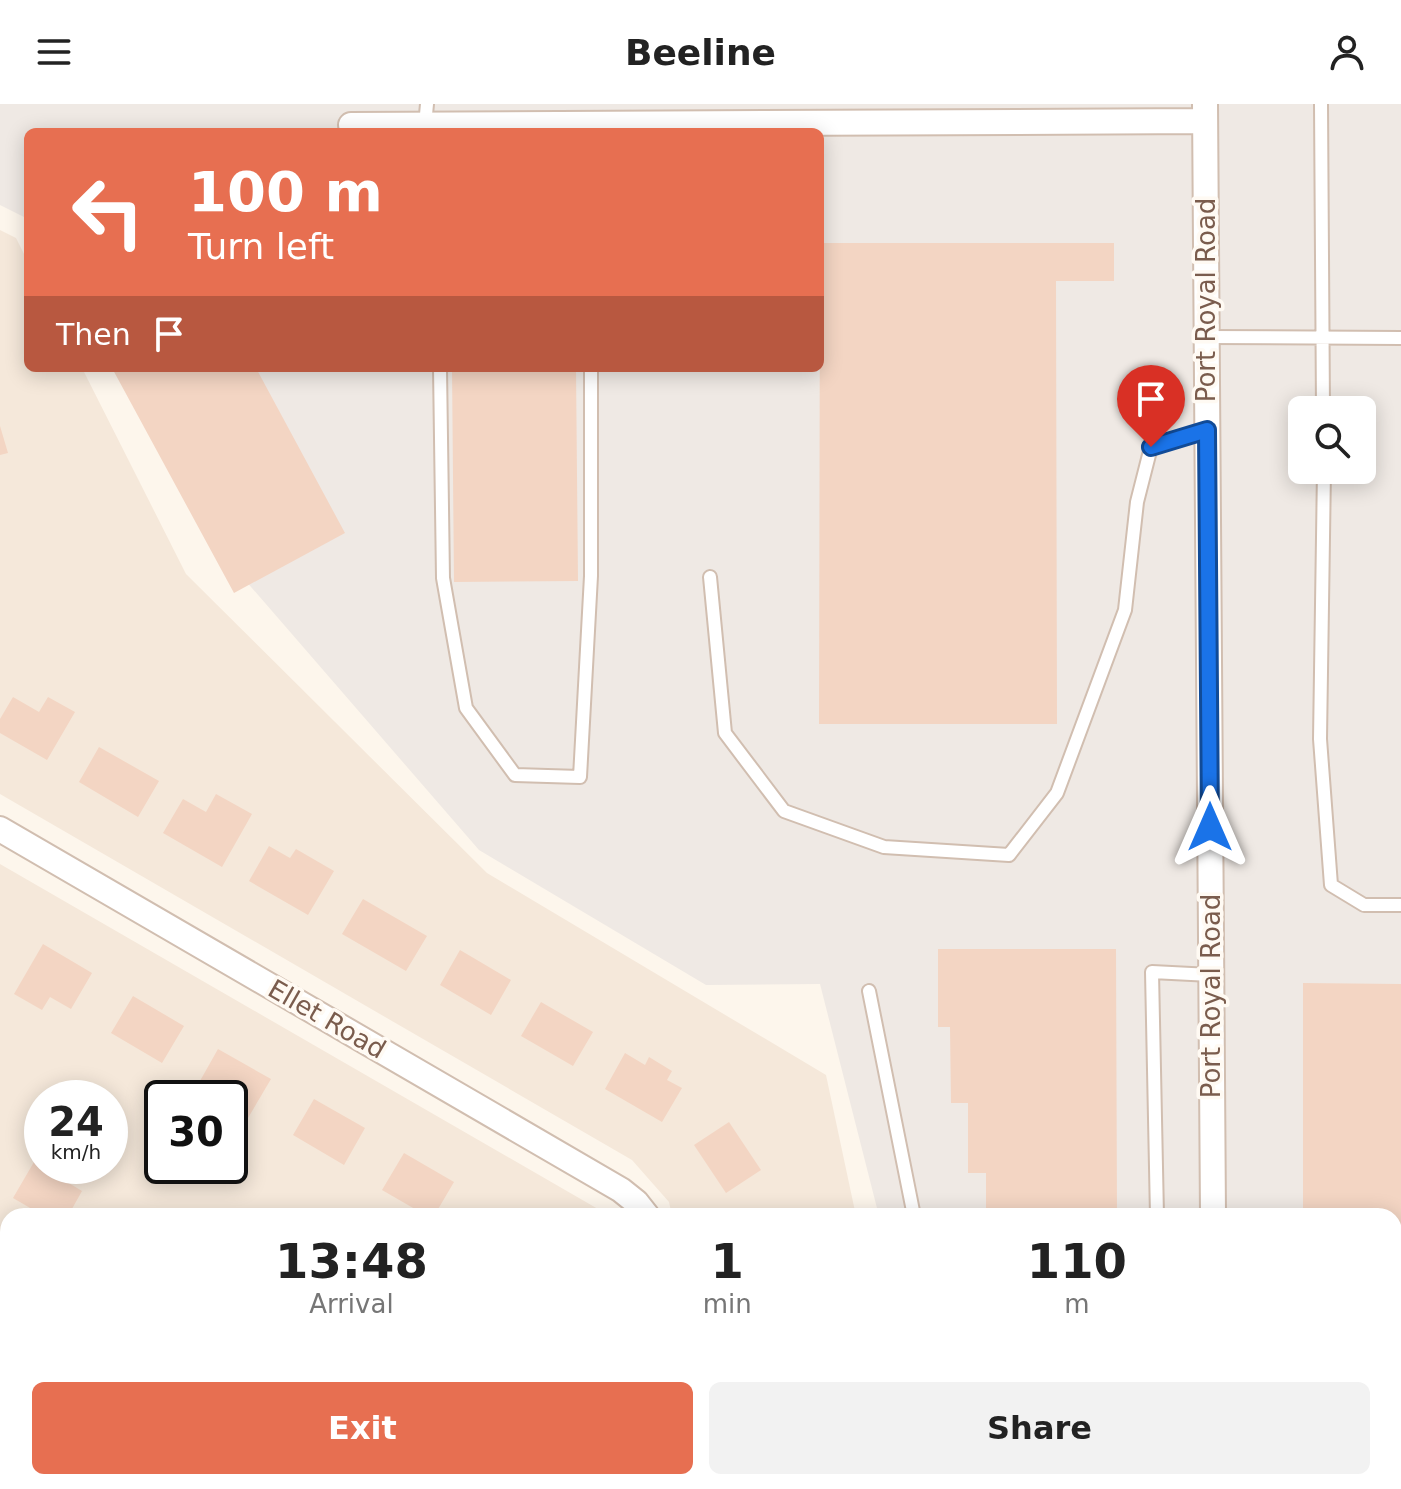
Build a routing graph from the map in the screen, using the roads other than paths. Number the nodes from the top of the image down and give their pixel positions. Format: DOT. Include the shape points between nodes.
graph roads {
  1 [pos="1321,104"];
  2 [pos="1205,112"];
  3 [pos="426,114"];
  4 [pos="351,125"];
  5 [pos="463,128"];
  6 [pos="589,128"];
  7 [pos="1207,337"];
  8 [pos="1401,338"];
  9 [pos="1323,339"];
  10 [pos="440,372"];
  11 [pos="591,372"];
  12 [pos="1323,396"];
  13 [pos="1207,430"];
  14 [pos="1324,484"];
  15 [pos="710,577"];
  16 [pos="0,829"];
  17 [pos="1401,905"];
  18 [pos="1211,975"];
  19 [pos="869,991"];
  20 [pos="641,1208"];
  21 [pos="912,1208"];
  22 [pos="1157,1208"];
  23 [pos="1213,1208"];
  1 -- 9 [label="lane"];
  2 -- 6 [label="street" via="633,119"];
  2 -- 7 [label="street, Port Royal Road"];
  3 -- 4 [label="street"];
  3 -- 5 [label="street"];
  5 -- 6 [label="street"];
  7 -- 9 [label="lane"];
  7 -- 13 [label="street, Port Royal Road"];
  8 -- 9 [label="lane"];
  9 -- 12 [label="lane"];
  10 -- 11 [label="lane" via="443,578 466,708 515,775 580,777 591,576"];
  13 -- 15 [label="lane" via="1151,447 1137,502 1125,610 1057,793 1009,855 884,847 784,811 725,733"];
  13 -- 18 [label="street, Port Royal Road"];
  14 -- 17 [label="lane" via="1320,739 1331,885 1364,905"];
  16 -- 20 [label="street, Ellet Road" via="621,1190"];
  18 -- 22 [label="lane" via="1152,972"];
  18 -- 23 [label="street, Port Royal Road"];
  19 -- 21 [label="lane"];
}
